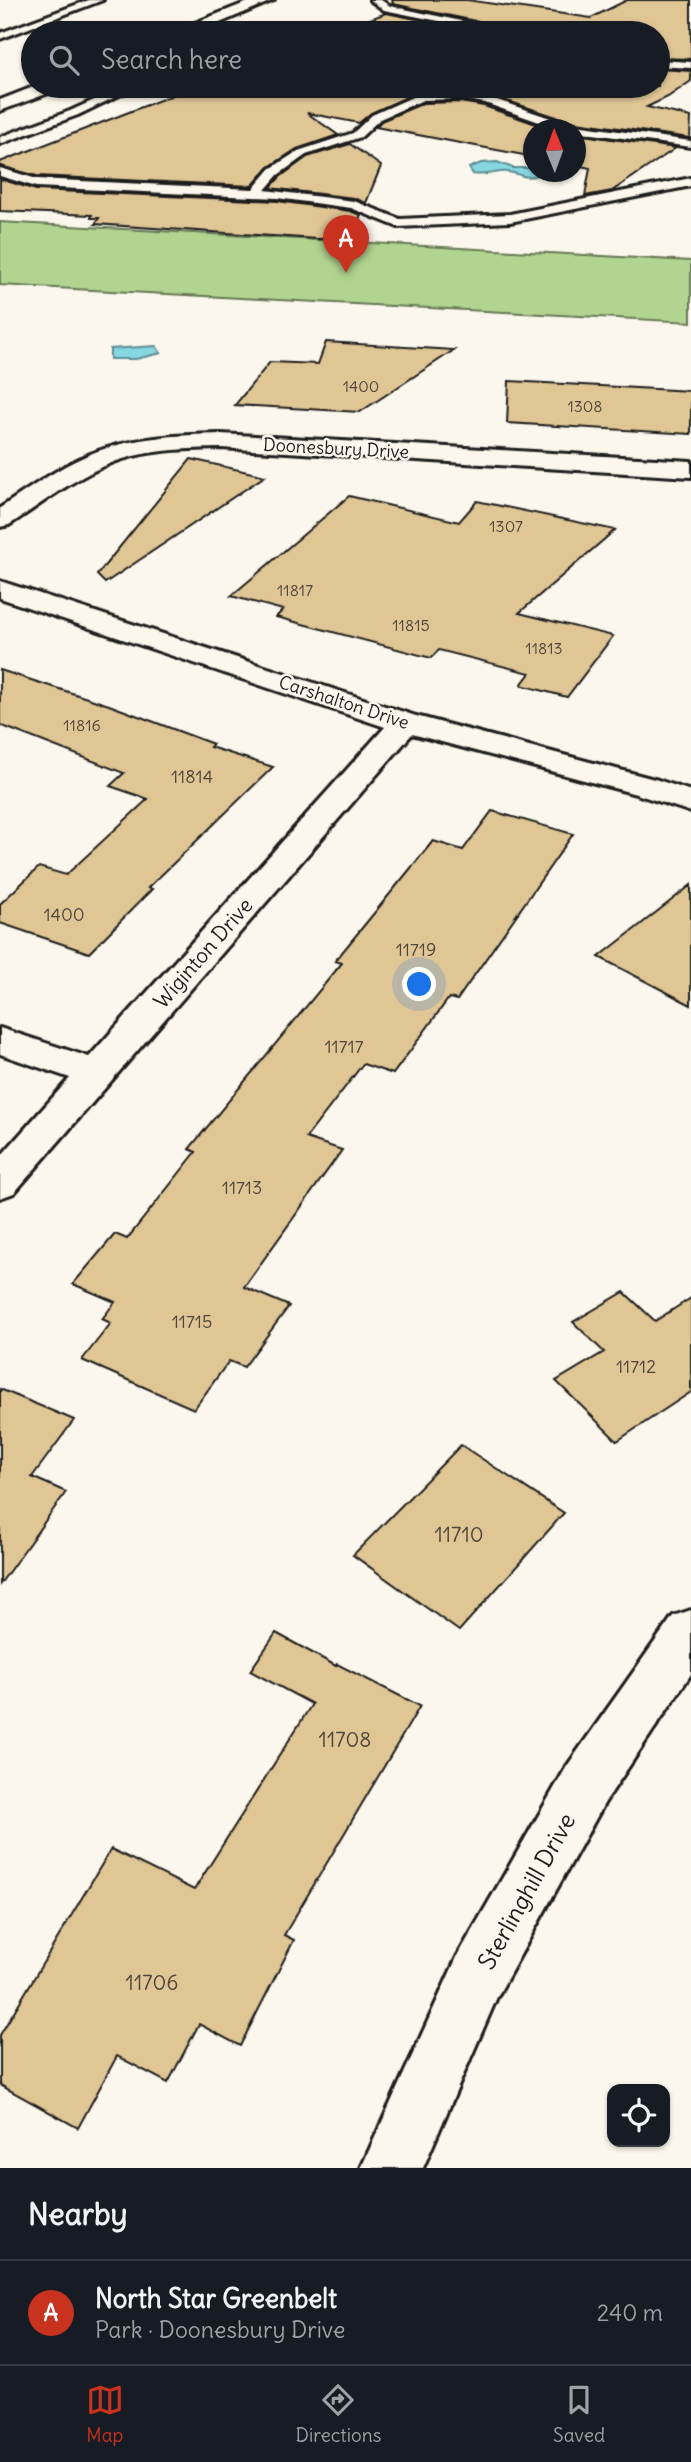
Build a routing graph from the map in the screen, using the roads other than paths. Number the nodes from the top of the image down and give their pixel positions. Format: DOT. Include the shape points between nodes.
graph roads {
  1 [pos="98,0"];
  2 [pos="267,0"];
  3 [pos="375,0"];
  4 [pos="41,21"];
  5 [pos="214,21"];
  6 [pos="453,21"];
  7 [pos="21,28"];
  8 [pos="0,36"];
  9 [pos="670,64"];
  10 [pos="691,65"];
  11 [pos="21,98"];
  12 [pos="107,98"];
  13 [pos="419,98"];
  14 [pos="474,98"];
  15 [pos="0,106"];
  16 [pos="0,141"];
  17 [pos="691,144"];
  18 [pos="0,172"];
  19 [pos="691,182"];
  20 [pos="257,192"];
  21 [pos="691,469"];
  22 [pos="0,519"];
  23 [pos="0,589"];
  24 [pos="405,723"];
  25 [pos="691,802"];
  26 [pos="0,1040"];
  27 [pos="97,1074"];
  28 [pos="0,1183"];
  29 [pos="691,1632"];
  30 [pos="392,2168"];
  1 -- 4 [label="lane"];
  2 -- 5 [label="street"];
  3 -- 6 [label="lane" via="387,8"];
  7 -- 8 [label="lane"];
  9 -- 10 [label="lane"];
  11 -- 15 [label="street"];
  12 -- 16 [label="lane"];
  13 -- 20 [label="lane" via="376,117 357,135 302,153 274,172"];
  14 -- 17 [label="lane" via="566,127"];
  18 -- 20 [label="lane" via="36,183"];
  19 -- 20 [label="lane" via="510,218 398,223 354,205"];
  21 -- 22 [label="street, Doonesbury Drive" via="221,441 168,443 113,454"];
  23 -- 24 [label="street, Carshalton Drive"];
  24 -- 25 [label="street, Carshalton Drive"];
  24 -- 27 [label="street, Wiginton Drive"];
  26 -- 27 [label="street"];
  27 -- 28 [label="street, Wiginton Drive"];
  29 -- 30 [label="street, Sterlinghill Drive" via="586,1784 477,1977"];
}
